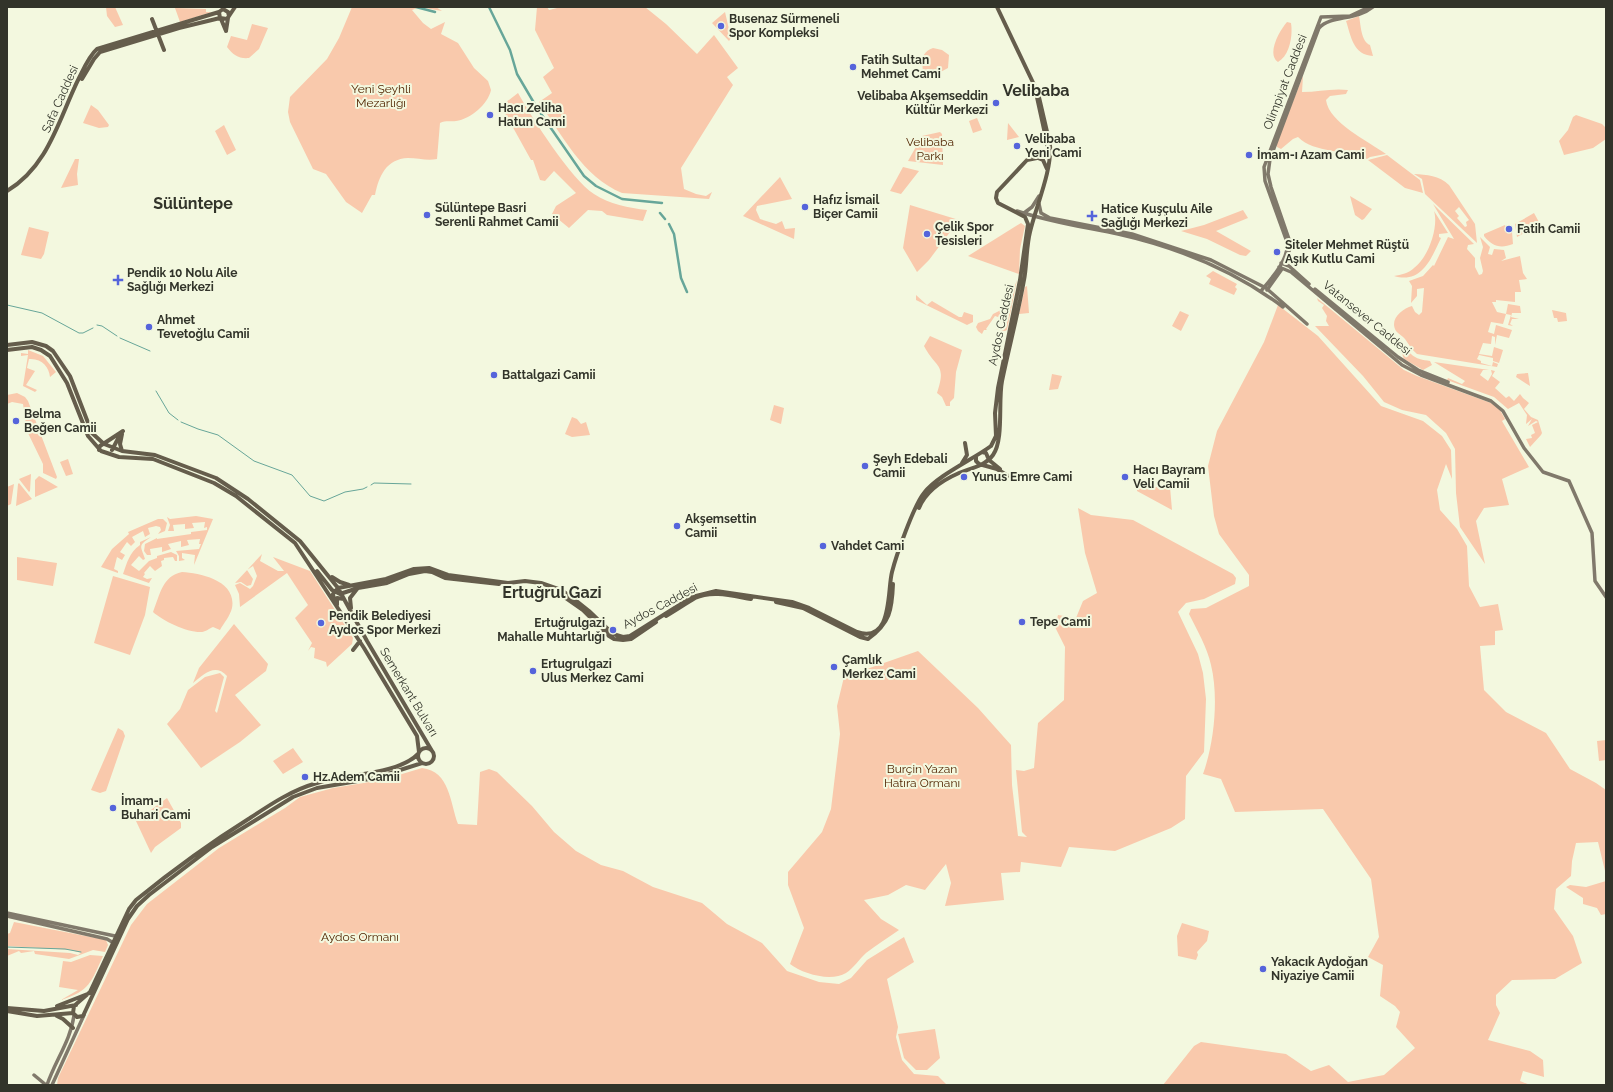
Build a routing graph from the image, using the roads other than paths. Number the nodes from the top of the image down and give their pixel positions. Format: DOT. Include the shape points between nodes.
graph roads {
  1 [pos="235,7"];
  2 [pos="997,7"];
  3 [pos="1369,7"];
  4 [pos="1373,7"];
  5 [pos="223,10"];
  6 [pos="1326,16"];
  7 [pos="228,17"];
  8 [pos="221,18"];
  9 [pos="1328,21"];
  10 [pos="1321,23"];
  11 [pos="158,33"];
  12 [pos="164,50"];
  13 [pos="1035,88"];
  14 [pos="1036,158"];
  15 [pos="1047,172"];
  16 [pos="1043,185"];
  17 [pos="7,192"];
  18 [pos="1039,196"];
  19 [pos="1013,210"];
  20 [pos="1023,213"];
  21 [pos="1034,217"];
  22 [pos="1283,266"];
  23 [pos="1264,290"];
  24 [pos="7,345"];
  25 [pos="7,350"];
  26 [pos="123,431"];
  27 [pos="965,443"];
  28 [pos="104,444"];
  29 [pos="998,446"];
  30 [pos="112,448"];
  31 [pos="99,450"];
  32 [pos="122,451"];
  33 [pos="982,452"];
  34 [pos="108,454"];
  35 [pos="976,457"];
  36 [pos="989,460"];
  37 [pos="981,465"];
  38 [pos="997,467"];
  39 [pos="957,469"];
  40 [pos="310,564"];
  41 [pos="328,574"];
  42 [pos="353,586"];
  43 [pos="338,588"];
  44 [pos="358,588"];
  45 [pos="334,591"];
  46 [pos="341,593"];
  47 [pos="1606,597"];
  48 [pos="344,599"];
  49 [pos="334,600"];
  50 [pos="337,606"];
  51 [pos="352,612"];
  52 [pos="361,631"];
  53 [pos="866,637"];
  54 [pos="360,642"];
  55 [pos="364,648"];
  56 [pos="432,751"];
  57 [pos="418,753"];
  58 [pos="422,763"];
  59 [pos="7,913"];
  60 [pos="7,916"];
  61 [pos="115,936"];
  62 [pos="112,942"];
  63 [pos="118,944"];
  64 [pos="90,992"];
  65 [pos="77,1004"];
  66 [pos="7,1008"];
  67 [pos="50,1011"];
  68 [pos="7,1012"];
  69 [pos="85,1013"];
  70 [pos="73,1014"];
  71 [pos="57,1016"];
  72 [pos="72,1028"];
  73 [pos="34,1075"];
  74 [pos="46,1085"];
  75 [pos="52,1085"];
  1 -- 7 [label="main road"];
  2 -- 13 [label="main road"];
  3 -- 6 [label="main road" via="1350,16"];
  4 -- 9 [label="main road" via="1362,14"];
  5 -- 7 [label="main road" via="228,12"];
  5 -- 8 [label="main road"];
  5 -- 11 [label="main road"];
  6 -- 9 [label="main road"];
  6 -- 10 [label="main road" via="1320,17"];
  7 -- 8 [label="main road"];
  7 -- 8 [label="main road" via="226,31"];
  8 -- 11 [label="main road"];
  9 -- 10 [label="main road"];
  10 -- 22 [label="main road, Olimpiyat Caddesi" via="1293,86 1264,167 1265,181 1290,246"];
  11 -- 12 [label="main road"];
  11 -- 17 [label="main road, Safa Caddesi" via="98,51 78,85 58,131 42,159 14,190"];
  13 -- 14 [label="main road" via="1048,147 1045,156"];
  13 -- 15 [label="main road, Aydos Caddesi" via="1050,145"];
  14 -- 15 [label="main road" via="1043,160"];
  14 -- 19 [label="main road, Aydos Caddesi" via="1027,160 997,192 997,201"];
  15 -- 16 [label="main road, Aydos Caddesi"];
  16 -- 18 [label="main road, Aydos Caddesi"];
  16 -- 23 [label="main road" via="1039,206 1041,213 1046,216 1122,232 1186,251 1230,269"];
  18 -- 20 [label="main road" via="1030,210"];
  18 -- 21 [label="main road, Aydos Caddesi"];
  19 -- 20 [label="main road"];
  19 -- 33 [label="main road, Aydos Caddesi" via="1025,217 1028,224 998,388 996,436 993,443"];
  20 -- 21 [label="main road"];
  21 -- 23 [label="main road" via="1144,241 1209,264"];
  21 -- 29 [label="main road, Aydos Caddesi" via="1029,235 1024,281 1001,385"];
  22 -- 23 [label="main road, Olimpiyat Caddesi"];
  22 -- 47 [label="main road, Vatansever Caddesi" via="1397,359 1421,375 1492,401 1503,411 1527,452 1543,472 1564,478 1572,487 1592,533 1595,581"];
  23 -- 23 [label="main road" via="1307,324"];
  24 -- 28 [label="main road, Semerkant Bulvarı" via="32,342 53,351 70,376 92,433"];
  25 -- 31 [label="main road, Semerkant Bulvarı" via="32,347 50,356 67,383 88,436"];
  26 -- 28 [label="main road"];
  26 -- 30 [label="main road"];
  26 -- 32 [label="main road" via="120,444"];
  27 -- 39 [label="main road" via="967,456"];
  28 -- 30 [label="main road, Semerkant Bulvarı"];
  28 -- 31 [label="main road"];
  29 -- 36 [label="main road, Aydos Caddesi"];
  29 -- 38 [label="main road" via="995,460"];
  30 -- 32 [label="main road, Semerkant Bulvarı"];
  30 -- 34 [label="main road"];
  31 -- 34 [label="main road, Semerkant Bulvarı"];
  32 -- 41 [label="main road, Semerkant Bulvarı" via="155,455 223,482 294,536"];
  33 -- 35 [label="main road"];
  33 -- 36 [label="main road"];
  34 -- 40 [label="main road, Semerkant Bulvarı" via="153,459 217,485 236,496 290,538"];
  35 -- 37 [label="main road" via="977,463"];
  35 -- 39 [label="main road"];
  36 -- 37 [label="main road"];
  36 -- 38 [label="main road"];
  37 -- 38 [label="main road" via="1008,476"];
  37 -- 53 [label="main road" via="951,477 926,495 895,570 889,615 879,630"];
  39 -- 53 [label="main road" via="932,485 922,496 892,570 886,616 876,630"];
  40 -- 45 [label="main road"];
  40 -- 49 [label="main road, Semerkant Bulvarı"];
  41 -- 42 [label="main road" via="340,582"];
  41 -- 43 [label="main road, Semerkant Bulvarı"];
  42 -- 43 [label="main road, Aydos Caddesi"];
  42 -- 53 [label="main road, Aydos Caddesi" via="386,579 414,569 429,568 448,574 508,583 540,582 561,590 589,611 612,634 623,637 630,636 695,596 718,591 798,604"];
  43 -- 45 [label="main road"];
  43 -- 46 [label="main road, Semerkant Bulvarı"];
  44 -- 46 [label="main road, Aydos Caddesi"];
  44 -- 51 [label="main road" via="350,600"];
  44 -- 53 [label="main road, Aydos Caddesi" via="389,583 409,574 425,571 445,578 486,583 537,584 555,590 583,610 609,636 623,640 636,636 695,599 718,594 798,607"];
  45 -- 46 [label="main road"];
  45 -- 49 [label="main road"];
  46 -- 48 [label="main road, Semerkant Bulvarı"];
  48 -- 50 [label="main road" via="337,598"];
  48 -- 51 [label="main road, Semerkant Bulvarı"];
  49 -- 50 [label="main road, Semerkant Bulvarı"];
  50 -- 54 [label="main road, Semerkant Bulvarı"];
  51 -- 52 [label="main road, Semerkant Bulvarı"];
  52 -- 54 [label="main road"];
  52 -- 56 [label="main road, Semerkant Bulvarı"];
  54 -- 55 [label="main road, Semerkant Bulvarı"];
  54 -- 55 [label="main road" via="353,650"];
  55 -- 57 [label="main road, Semerkant Bulvarı" via="417,736"];
  56 -- 57 [label="main road" via="425,748"];
  56 -- 58 [label="main road" via="433,760 427,764"];
  57 -- 58 [label="main road" via="418,760"];
  57 -- 61 [label="main road" via="407,763 318,782 296,790 258,812 207,845 136,900"];
  58 -- 63 [label="main road" via="375,778 317,788 276,807 212,847 149,896 132,913"];
  59 -- 61 [label="main road"];
  60 -- 62 [label="main road" via="107,938"];
  61 -- 62 [label="main road"];
  61 -- 63 [label="main road"];
  62 -- 64 [label="main road"];
  63 -- 69 [label="main road"];
  64 -- 65 [label="main road"];
  64 -- 67 [label="main road" via="64,1002"];
  65 -- 67 [label="main road"];
  65 -- 69 [label="main road" via="84,1005"];
  65 -- 70 [label="main road" via="73,1008"];
  66 -- 67 [label="main road"];
  68 -- 71 [label="main road"];
  69 -- 70 [label="main road" via="79,1017"];
  69 -- 75 [label="main road"];
  70 -- 71 [label="main road"];
  70 -- 72 [label="main road"];
  71 -- 72 [label="main road"];
  72 -- 74 [label="main road"];
  73 -- 74 [label="main road"];
}
